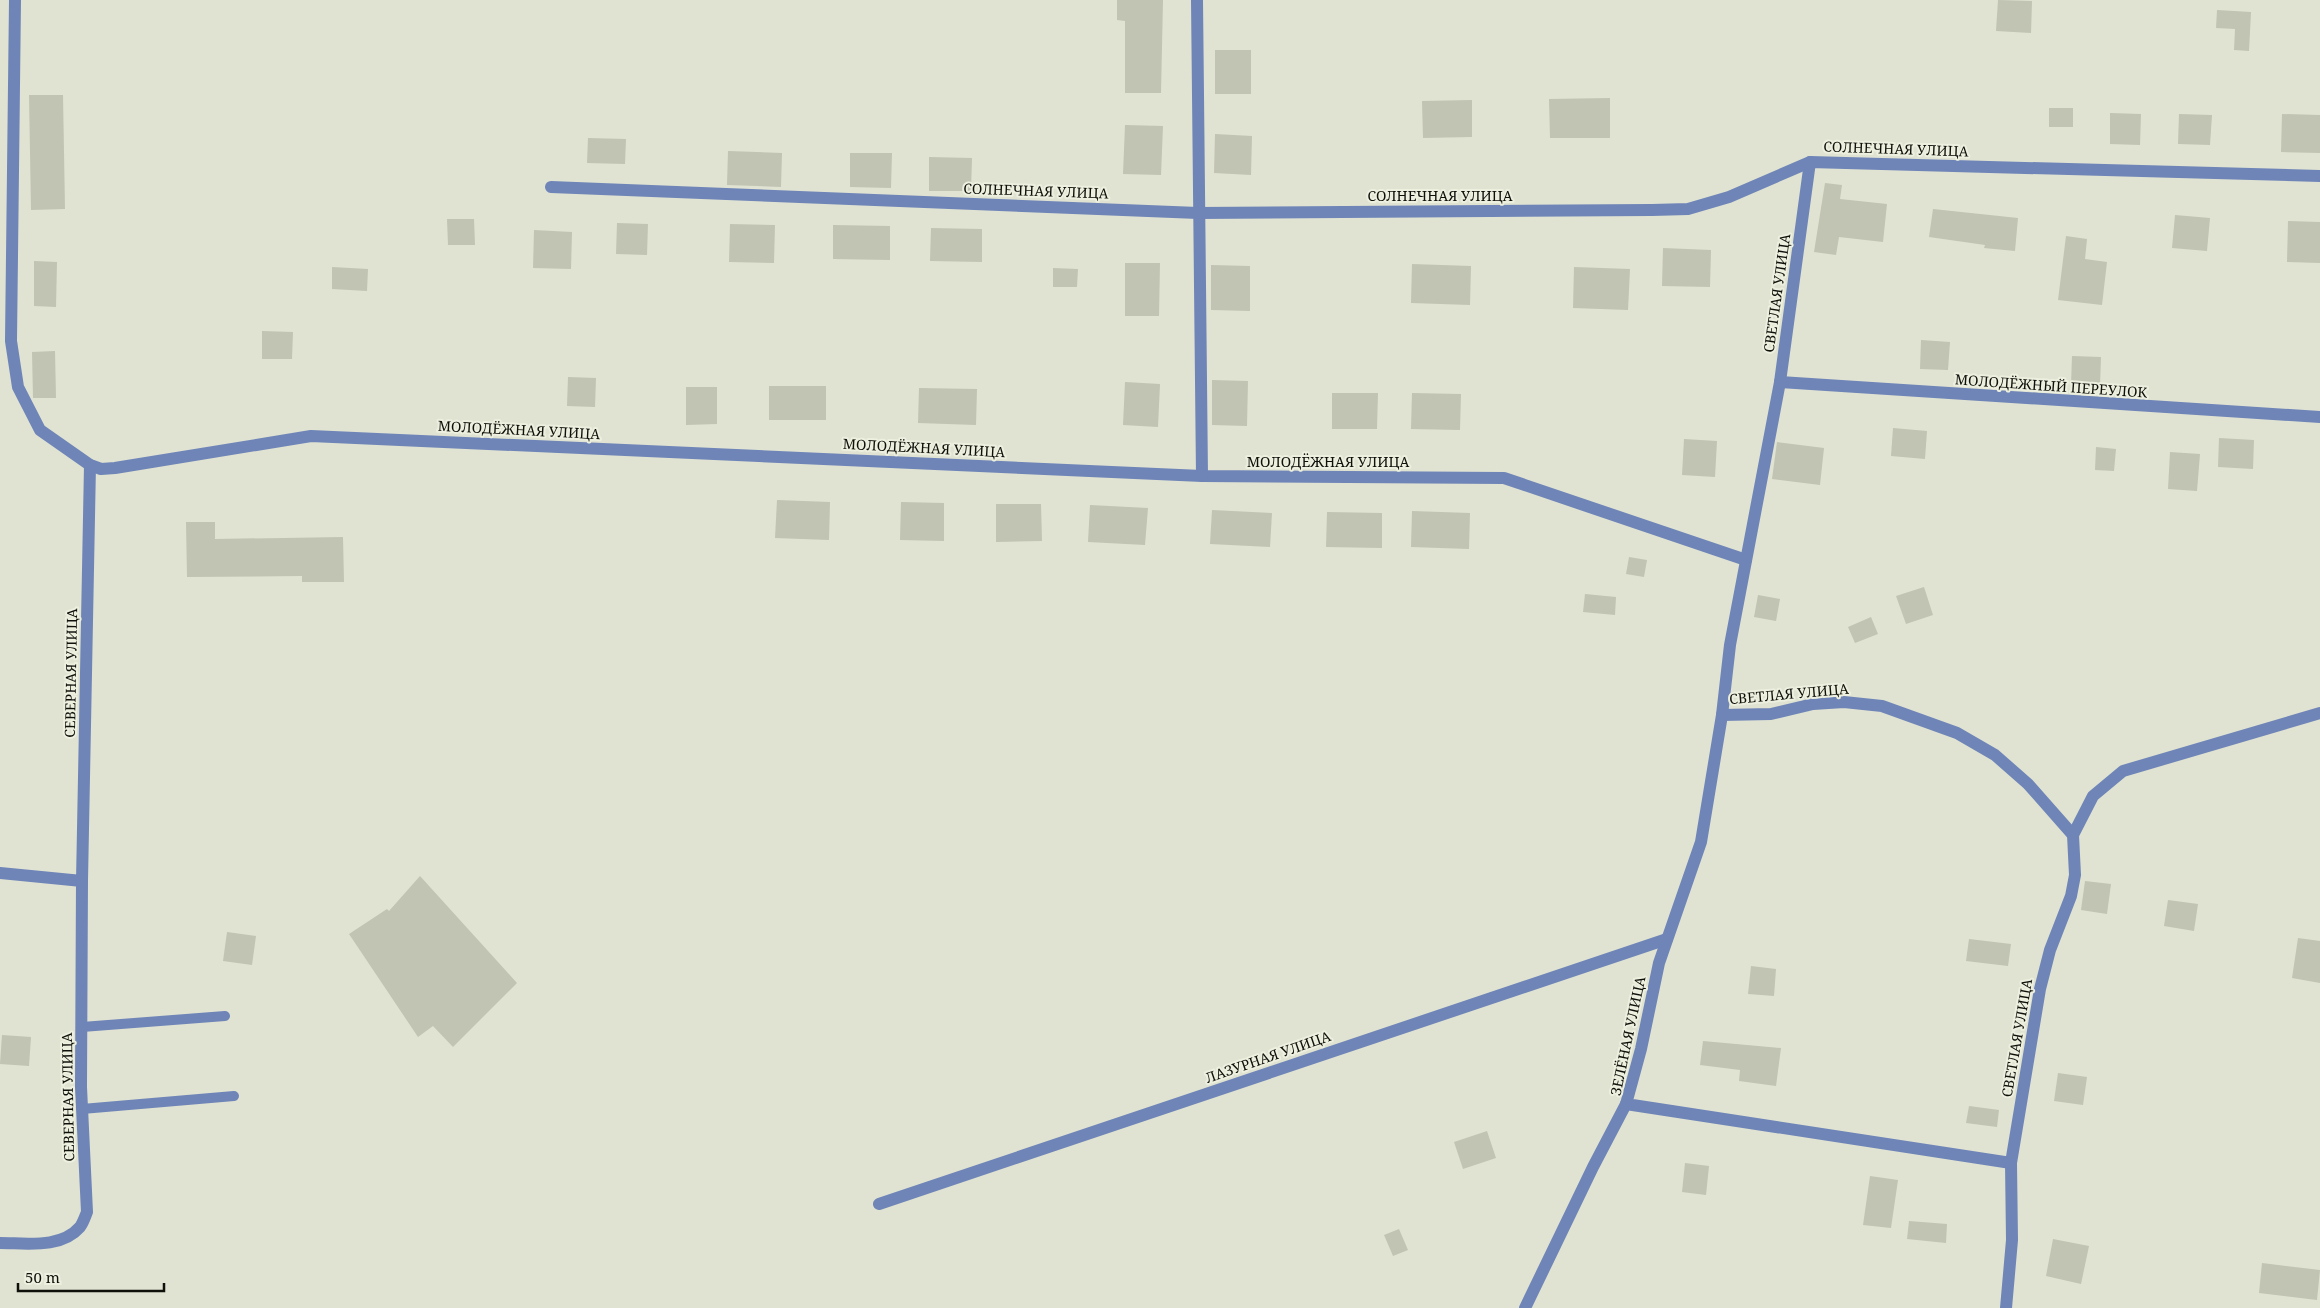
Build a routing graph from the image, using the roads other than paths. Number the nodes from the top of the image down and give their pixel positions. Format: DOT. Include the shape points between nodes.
graph roads {
  1 [pos="15,0"];
  2 [pos="1196,0"];
  3 [pos="1810,162"];
  4 [pos="2320,176"];
  5 [pos="551,187"];
  6 [pos="1198,212"];
  7 [pos="1780,382"];
  8 [pos="2320,417"];
  9 [pos="90,465"];
  10 [pos="1202,476"];
  11 [pos="1746,560"];
  12 [pos="2320,713"];
  13 [pos="1722,715"];
  14 [pos="2073,835"];
  15 [pos="0,873"];
  16 [pos="82,881"];
  17 [pos="1667,939"];
  18 [pos="225,1016"];
  19 [pos="82,1027"];
  20 [pos="234,1096"];
  21 [pos="1626,1104"];
  22 [pos="82,1109"];
  23 [pos="2010,1164"];
  24 [pos="879,1204"];
  25 [pos="0,1243"];
  26 [pos="1525,1308"];
  27 [pos="2006,1308"];
  1 -- 9 [label="street" via="11,341 18,387 40,430"];
  2 -- 6 [label="street"];
  3 -- 4 [label="street, СОЛНЕЧНАЯ УЛИЦА"];
  3 -- 6 [label="street, СОЛНЕЧНАЯ УЛИЦА" via="1730,197 1688,209"];
  3 -- 7 [label="street, СВЕТЛАЯ УЛИЦА"];
  5 -- 6 [label="street, СОЛНЕЧНАЯ УЛИЦА"];
  6 -- 10 [label="street"];
  7 -- 8 [label="street, МОЛОДЁЖНЫЙ ПЕРЕУЛОК"];
  7 -- 11 [label="street, СВЕТЛАЯ УЛИЦА"];
  9 -- 10 [label="street, МОЛОДЁЖНАЯ УЛИЦА" via="101,469 115,468 311,436"];
  9 -- 16 [label="street, СЕВЕРНАЯ УЛИЦА"];
  10 -- 11 [label="street, МОЛОДЁЖНАЯ УЛИЦА" via="1504,478"];
  11 -- 13 [label="street, СВЕТЛАЯ УЛИЦА" via="1730,645"];
  12 -- 14 [label="street" via="2123,771 2093,796"];
  13 -- 14 [label="street, СВЕТЛАЯ УЛИЦА" via="1771,714 1813,704 1844,702 1882,706 1957,734 1994,755 2028,784"];
  13 -- 17 [label="street, ЗЕЛЁНАЯ УЛИЦА" via="1701,842"];
  14 -- 23 [label="street, СВЕТЛАЯ УЛИЦА" via="2075,875 2071,896 2050,950 2040,989"];
  15 -- 16 [label="street"];
  16 -- 19 [label="street, СЕВЕРНАЯ УЛИЦА"];
  17 -- 21 [label="street, ЗЕЛЁНАЯ УЛИЦА"];
  17 -- 24 [label="street, ЛАЗУРНАЯ УЛИЦА"];
  18 -- 19 [label="lane"];
  19 -- 22 [label="street, СЕВЕРНАЯ УЛИЦА"];
  20 -- 22 [label="lane"];
  21 -- 23 [label="street, ЗЕЛЁНАЯ УЛИЦА"];
  21 -- 26 [label="street"];
  22 -- 25 [label="street, СЕВЕРНАЯ УЛИЦА" via="87,1212 80,1226 56,1241 44,1244"];
  23 -- 27 [label="street, СВЕТЛАЯ УЛИЦА" via="2012,1240"];
}
